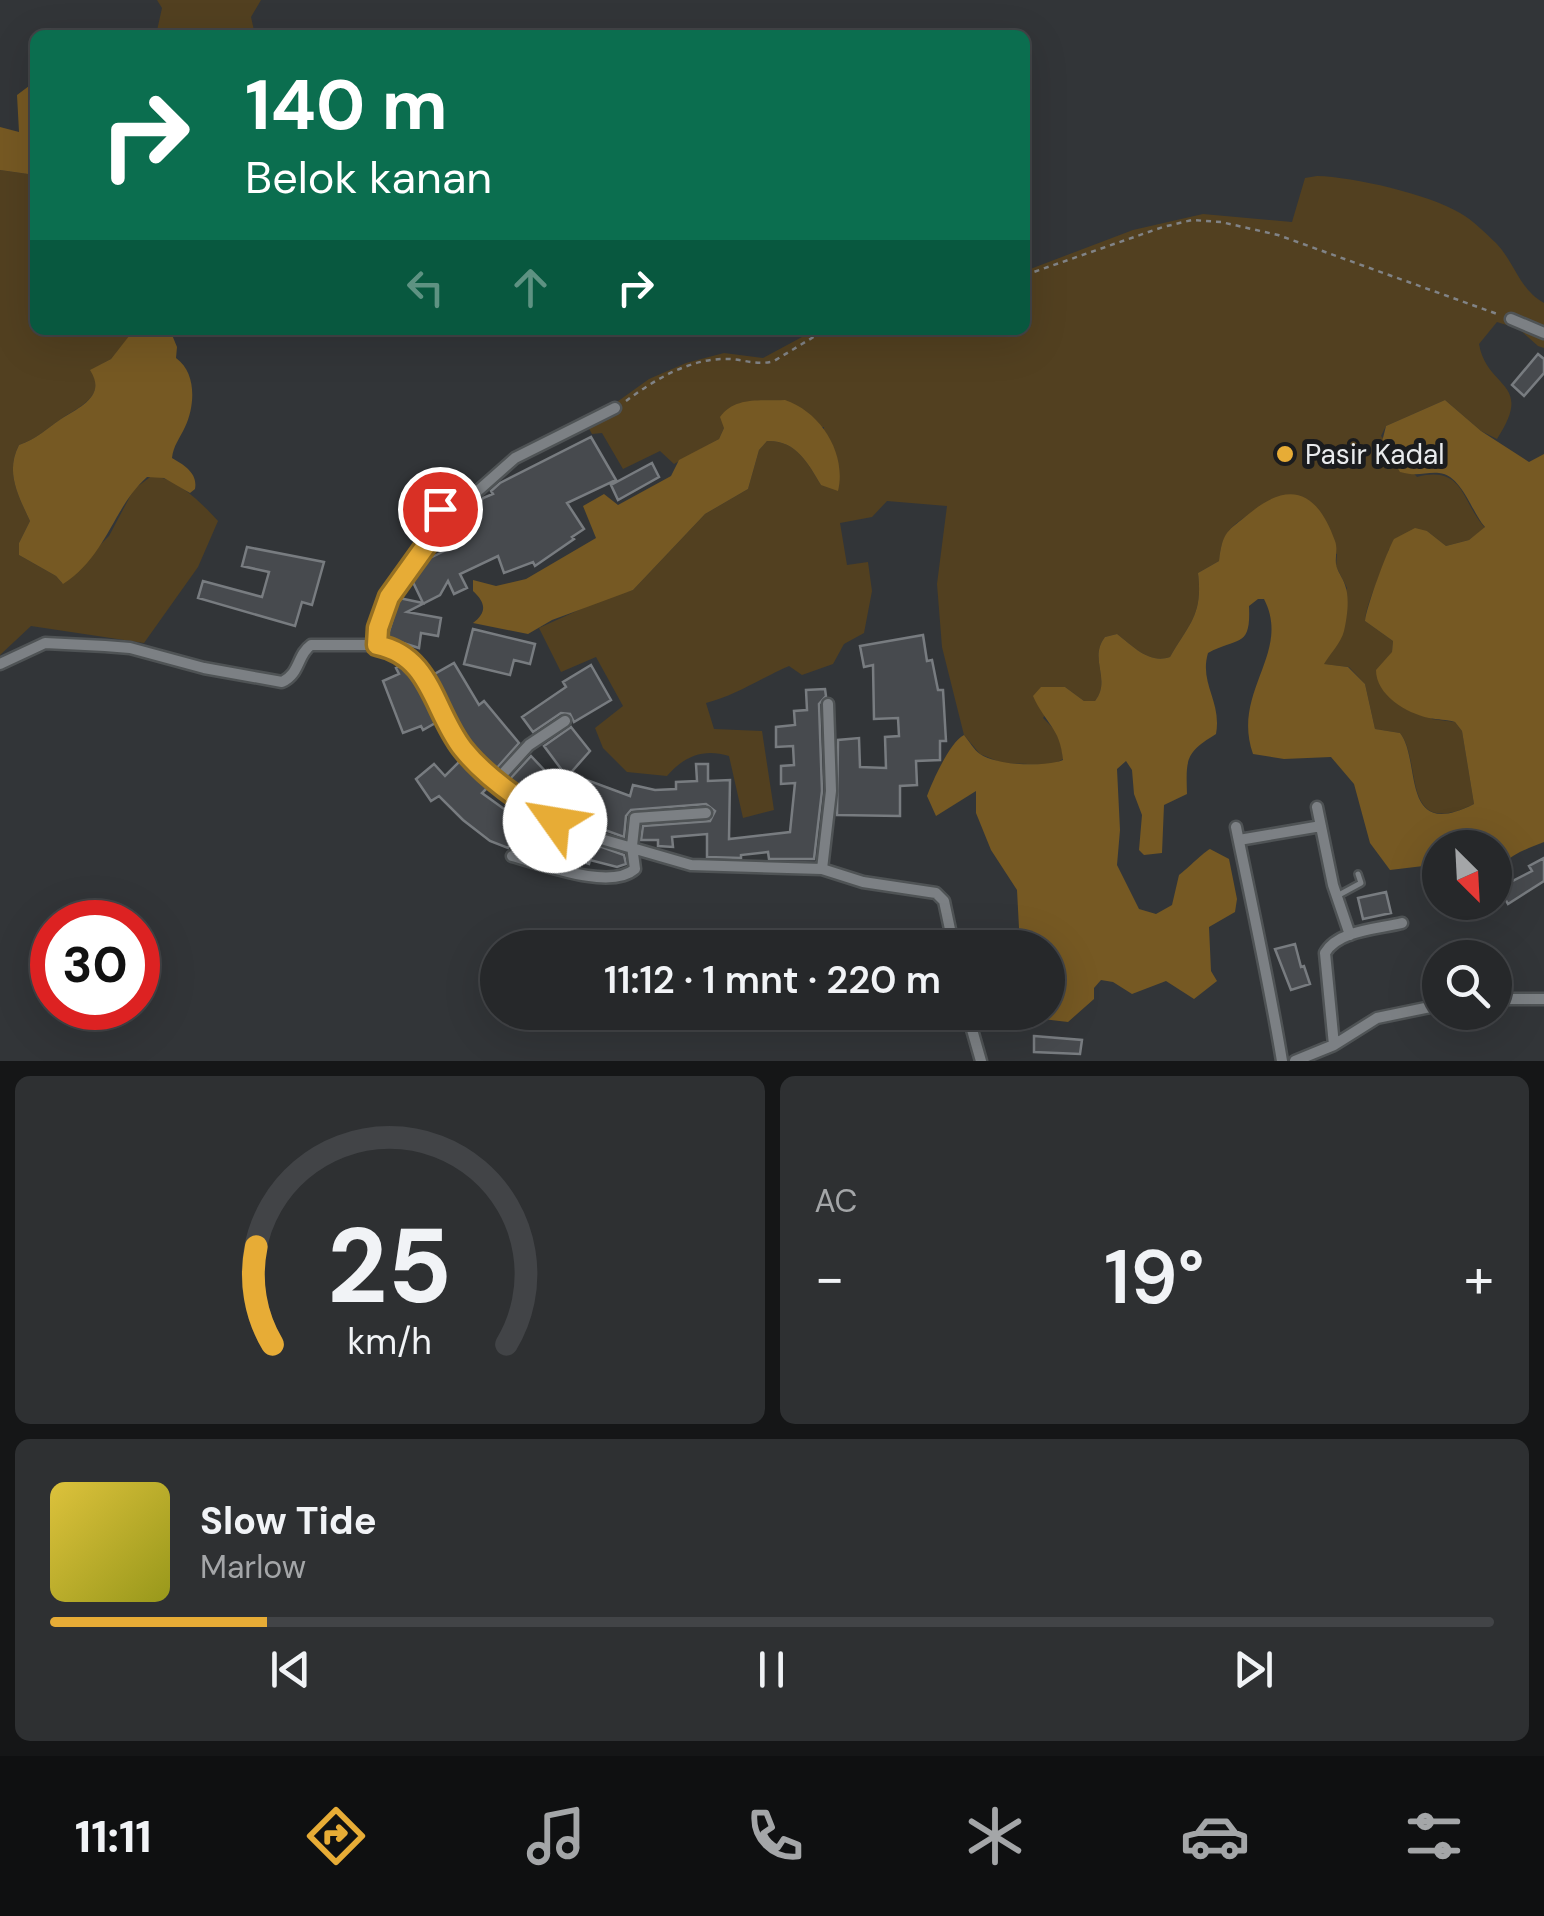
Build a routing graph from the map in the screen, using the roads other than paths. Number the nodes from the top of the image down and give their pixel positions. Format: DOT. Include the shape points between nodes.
graph roads {
  1 [pos="1511,319"];
  2 [pos="1544,333"];
  3 [pos="616,408"];
  4 [pos="377,645"];
  5 [pos="0,664"];
  6 [pos="828,704"];
  7 [pos="565,721"];
  8 [pos="497,780"];
  9 [pos="1317,807"];
  10 [pos="706,812"];
  11 [pos="1321,826"];
  12 [pos="1236,827"];
  13 [pos="1239,840"];
  14 [pos="632,846"];
  15 [pos="512,856"];
  16 [pos="822,869"];
  17 [pos="1358,874"];
  18 [pos="1337,896"];
  19 [pos="1402,924"];
  20 [pos="950,930"];
  21 [pos="1350,935"];
  22 [pos="1512,999"];
  23 [pos="1544,999"];
  24 [pos="1422,1009"];
  25 [pos="972,1030"];
  26 [pos="1334,1045"];
  27 [pos="981,1061"];
  28 [pos="1282,1061"];
  29 [pos="1295,1061"];
  1 -- 2 [label="street"];
  3 -- 4 [label="street" via="515,458 454,512 432,512 432,537 389,597"];
  4 -- 5 [label="street" via="311,645 282,682 105,646 44,643"];
  4 -- 8 [label="street" via="414,662 461,746"];
  6 -- 16 [label="street" via="831,791"];
  7 -- 8 [label="street"];
  8 -- 14 [label="street" via="555,821"];
  9 -- 11 [label="street"];
  10 -- 14 [label="street" via="639,816"];
  11 -- 13 [label="street"];
  11 -- 18 [label="street"];
  12 -- 13 [label="street"];
  13 -- 28 [label="street"];
  14 -- 15 [label="street" via="634,872 608,877"];
  14 -- 16 [label="street" via="690,865"];
  16 -- 20 [label="street" via="936,892"];
  17 -- 18 [label="lane" via="1361,883"];
  18 -- 21 [label="street"];
  19 -- 21 [label="street"];
  21 -- 26 [label="street" via="1325,953"];
  22 -- 23 [label="street"];
  24 -- 26 [label="street" via="1377,1018"];
  25 -- 27 [label="street"];
  26 -- 29 [label="street"];
}
